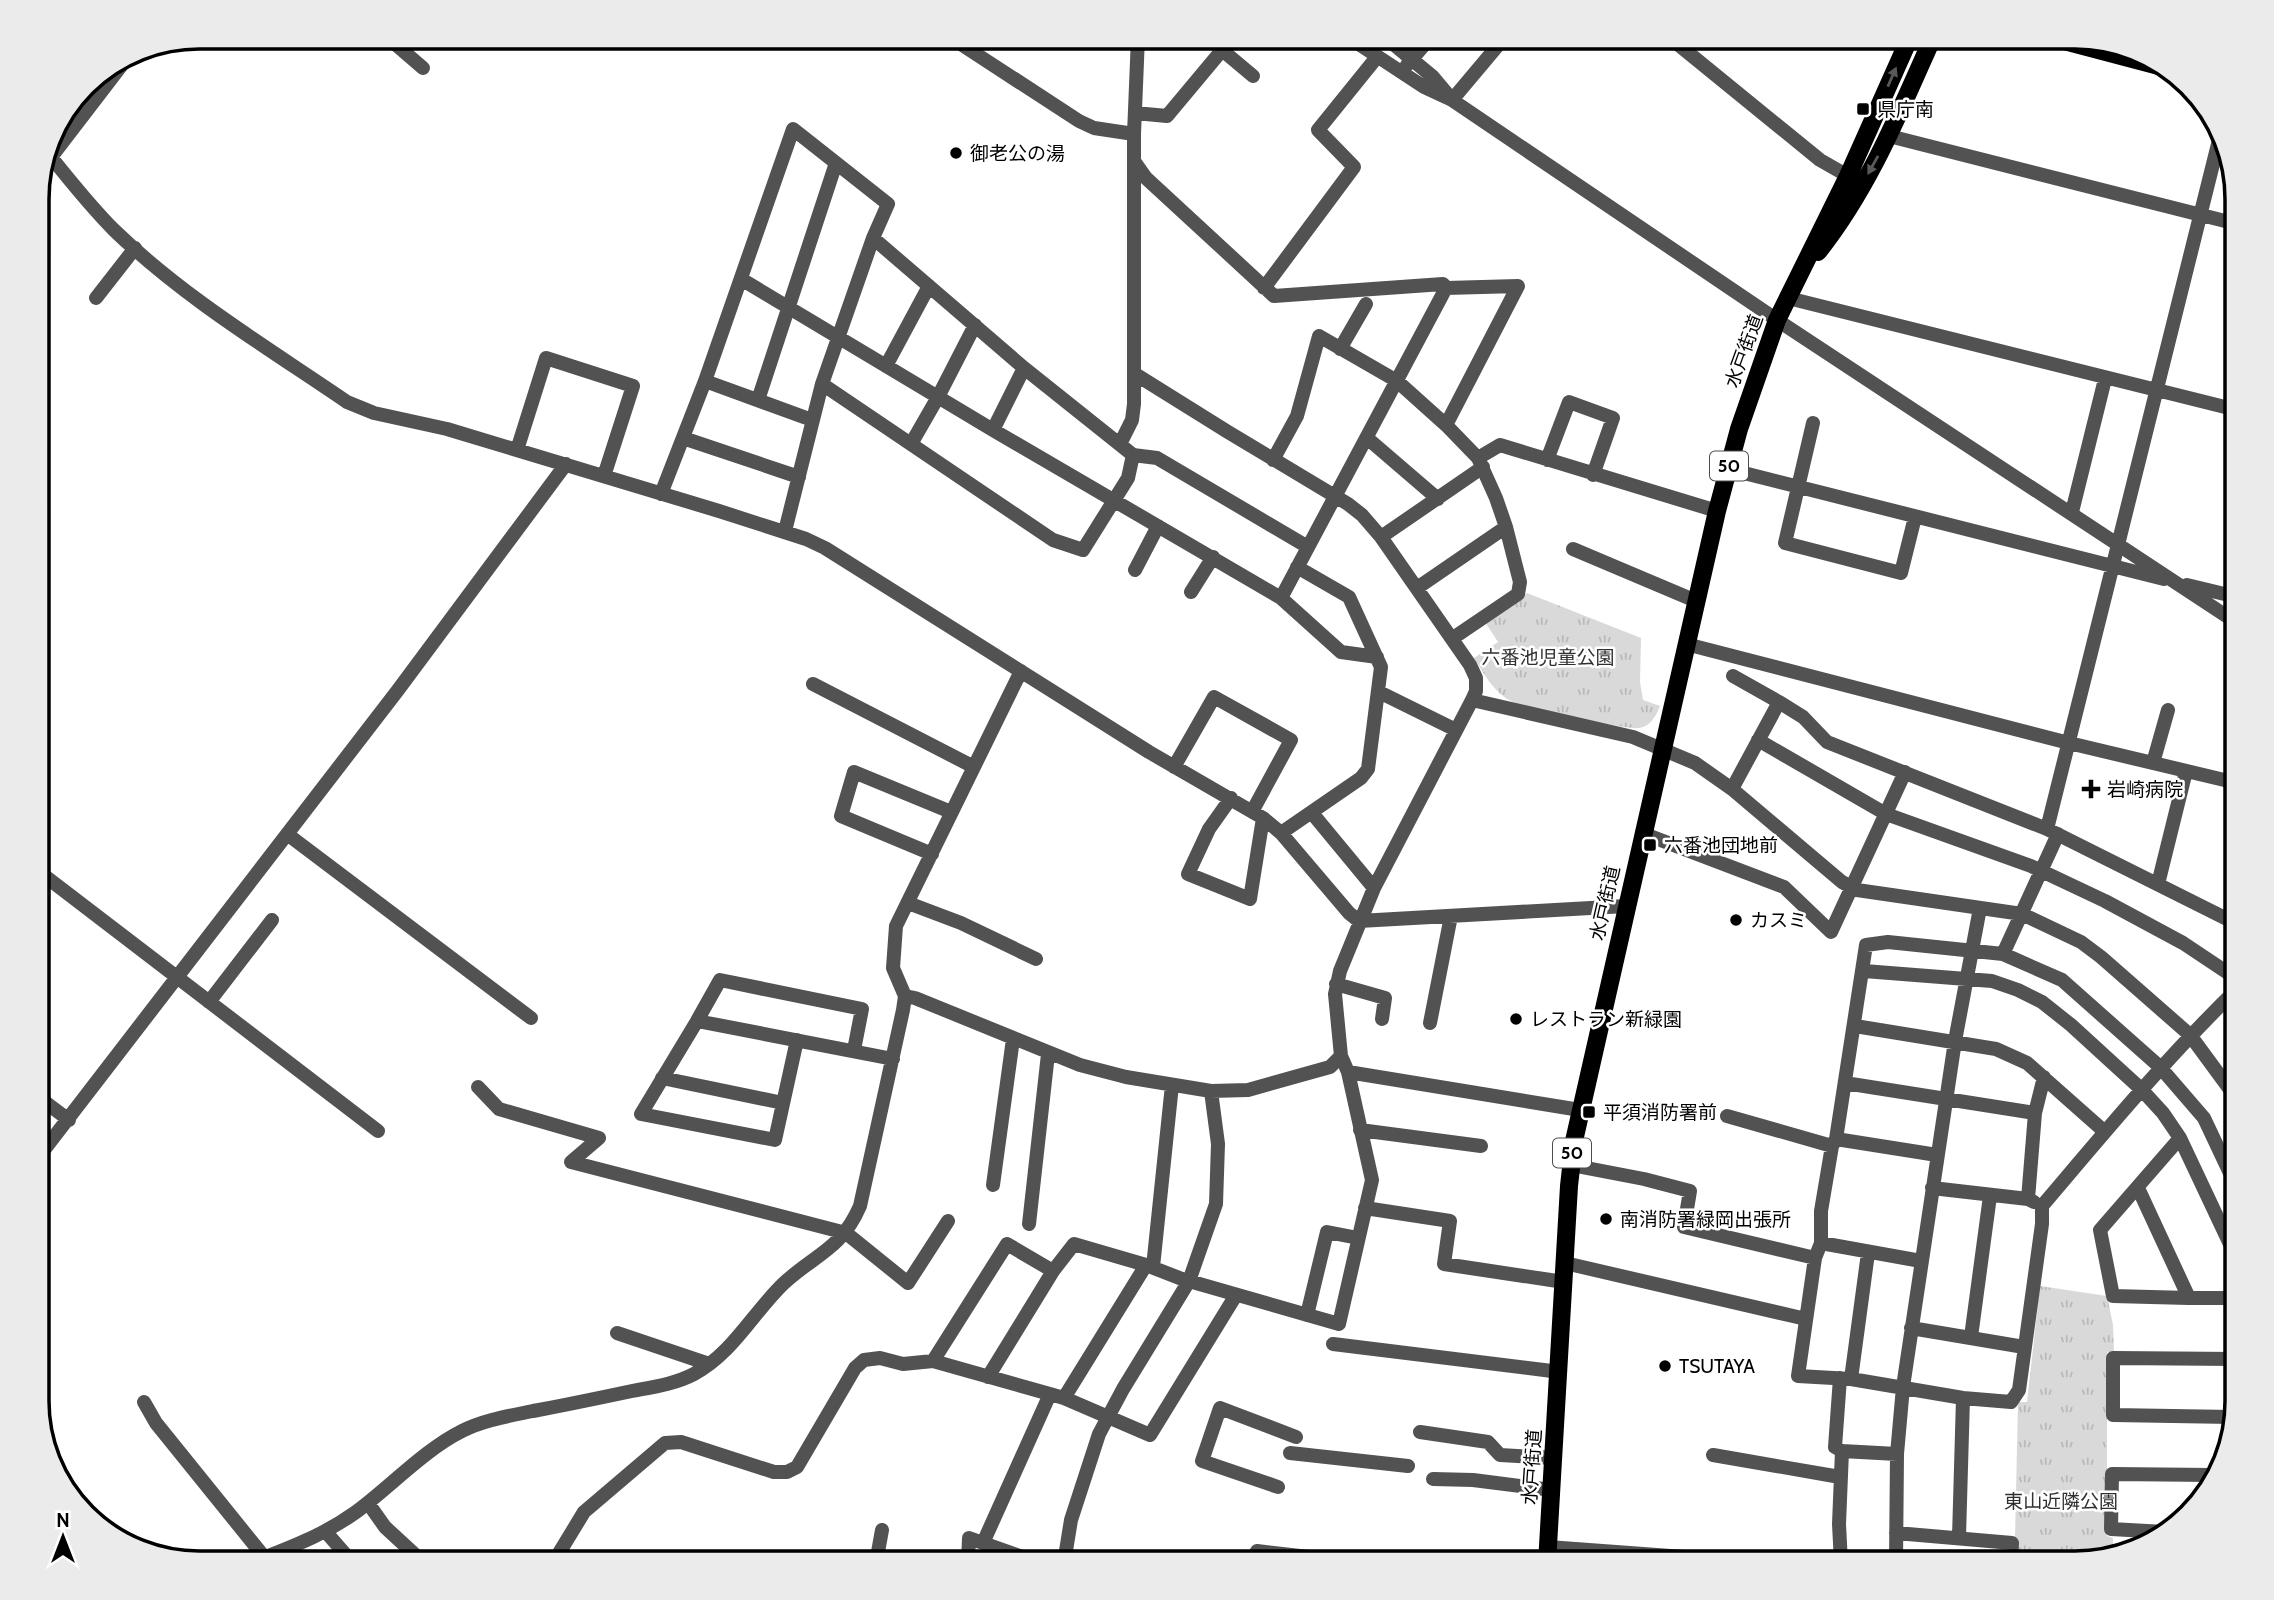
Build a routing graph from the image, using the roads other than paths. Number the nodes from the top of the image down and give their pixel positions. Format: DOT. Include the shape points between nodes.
graph roads {
  1 [pos="401,49"];
  2 [pos="968,49"];
  3 [pos="1138,49"];
  4 [pos="1365,49"];
  5 [pos="1394,49"];
  6 [pos="1421,49"];
  7 [pos="1495,49"];
  8 [pos="1684,49"];
  9 [pos="1905,49"];
  10 [pos="1928,49"];
  11 [pos="1222,50"];
  12 [pos="1377,57"];
  13 [pos="1407,65"];
  14 [pos="423,68"];
  15 [pos="114,76"];
  16 [pos="1253,76"];
  17 [pos="1452,100"];
  18 [pos="1135,113"];
  19 [pos="1134,134"];
  20 [pos="1889,135"];
  21 [pos="58,149"];
  22 [pos="2217,150"];
  23 [pos="1134,161"];
  24 [pos="836,163"];
  25 [pos="52,168"];
  26 [pos="1848,176"];
  27 [pos="2200,215"];
  28 [pos="2225,221"];
  29 [pos="873,238"];
  30 [pos="135,248"];
  31 [pos="1802,271"];
  32 [pos="741,279"];
  33 [pos="929,286"];
  34 [pos="1264,288"];
  35 [pos="1446,288"];
  36 [pos="96,298"];
  37 [pos="1788,298"];
  38 [pos="1366,304"];
  39 [pos="788,307"];
  40 [pos="1777,320"];
  41 [pos="975,325"];
  42 [pos="838,336"];
  43 [pos="1340,349"];
  44 [pos="886,366"];
  45 [pos="1024,368"];
  46 [pos="1135,374"];
  47 [pos="2105,379"];
  48 [pos="705,381"];
  49 [pos="1397,381"];
  50 [pos="822,384"];
  51 [pos="2156,390"];
  52 [pos="938,397"];
  53 [pos="758,400"];
  54 [pos="2225,407"];
  55 [pos="812,420"];
  56 [pos="1813,423"];
  57 [pos="1446,425"];
  58 [pos="993,430"];
  59 [pos="684,438"];
  60 [pos="1367,438"];
  61 [pos="911,444"];
  62 [pos="1120,444"];
  63 [pos="517,450"];
  64 [pos="1133,456"];
  65 [pos="1273,460"];
  66 [pos="1547,460"];
  67 [pos="1481,463"];
  68 [pos="566,464"];
  69 [pos="1728,469"];
  70 [pos="1593,475"];
  71 [pos="604,476"];
  72 [pos="799,477"];
  73 [pos="1797,487"];
  74 [pos="661,494"];
  75 [pos="1335,496"];
  76 [pos="1438,499"];
  77 [pos="1114,500"];
  78 [pos="1717,511"];
  79 [pos="2072,512"];
  80 [pos="1915,517"];
  81 [pos="1158,526"];
  82 [pos="1506,527"];
  83 [pos="785,531"];
  84 [pos="1381,537"];
  85 [pos="2119,544"];
  86 [pos="1308,547"];
  87 [pos="1573,549"];
  88 [pos="1213,557"];
  89 [pos="2114,566"];
  90 [pos="1297,567"];
  91 [pos="1135,569"];
  92 [pos="2176,582"];
  93 [pos="1416,588"];
  94 [pos="1191,592"];
  95 [pos="2225,594"];
  96 [pos="1281,598"];
  97 [pos="1696,601"];
  98 [pos="2225,614"];
  99 [pos="1452,638"];
  100 [pos="1686,644"];
  101 [pos="1377,657"];
  102 [pos="1021,671"];
  103 [pos="1733,676"];
  104 [pos="813,684"];
  105 [pos="1379,692"];
  106 [pos="1472,700"];
  107 [pos="1779,702"];
  108 [pos="2168,710"];
  109 [pos="1456,730"];
  110 [pos="1758,740"];
  111 [pos="2069,743"];
  112 [pos="1662,751"];
  113 [pos="2153,763"];
  114 [pos="974,767"];
  115 [pos="1174,767"];
  116 [pos="2186,771"];
  117 [pos="1905,772"];
  118 [pos="2225,780"];
  119 [pos="1732,789"];
  120 [pos="1231,798"];
  121 [pos="951,812"];
  122 [pos="1312,813"];
  123 [pos="1258,814"];
  124 [pos="1886,814"];
  125 [pos="2053,831"];
  126 [pos="1642,833"];
  127 [pos="287,834"];
  128 [pos="1281,834"];
  129 [pos="932,854"];
  130 [pos="2041,871"];
  131 [pos="49,879"];
  132 [pos="2158,884"];
  133 [pos="1851,886"];
  134 [pos="1374,888"];
  135 [pos="908,902"];
  136 [pos="1626,906"];
  137 [pos="1980,908"];
  138 [pos="2022,914"];
  139 [pos="1451,916"];
  140 [pos="2225,918"];
  141 [pos="272,920"];
  142 [pos="1359,921"];
  143 [pos="1973,950"];
  144 [pos="2003,954"];
  145 [pos="1036,959"];
  146 [pos="1864,971"];
  147 [pos="2225,971"];
  148 [pos="177,977"];
  149 [pos="1967,980"];
  150 [pos="1336,984"];
  151 [pos="905,996"];
  152 [pos="2225,1001"];
  153 [pos="209,1002"];
  154 [pos="531,1018"];
  155 [pos="1382,1019"];
  156 [pos="697,1021"];
  157 [pos="1430,1023"];
  158 [pos="1855,1026"];
  159 [pos="2190,1035"];
  160 [pos="1013,1039"];
  161 [pos="797,1040"];
  162 [pos="1955,1041"];
  163 [pos="854,1050"];
  164 [pos="1048,1054"];
  165 [pos="1341,1056"];
  166 [pos="893,1059"];
  167 [pos="2160,1067"];
  168 [pos="1349,1072"];
  169 [pos="2045,1077"];
  170 [pos="662,1079"];
  171 [pos="1845,1083"];
  172 [pos="2225,1083"];
  173 [pos="1172,1085"];
  174 [pos="478,1087"];
  175 [pos="2141,1089"];
  176 [pos="1211,1091"];
  177 [pos="1945,1098"];
  178 [pos="783,1103"];
  179 [pos="49,1105"];
  180 [pos="1580,1110"];
  181 [pos="2035,1113"];
  182 [pos="1727,1116"];
  183 [pos="69,1120"];
  184 [pos="1360,1130"];
  185 [pos="378,1131"];
  186 [pos="2105,1132"];
  187 [pos="2180,1138"];
  188 [pos="1834,1142"];
  189 [pos="49,1144"];
  190 [pos="1481,1146"];
  191 [pos="1937,1155"];
  192 [pos="2225,1163"];
  193 [pos="1571,1165"];
  194 [pos="993,1185"];
  195 [pos="1932,1188"];
  196 [pos="2138,1188"];
  197 [pos="1990,1196"];
  198 [pos="2028,1199"];
  199 [pos="2042,1206"];
  200 [pos="1365,1209"];
  201 [pos="948,1221"];
  202 [pos="1029,1224"];
  203 [pos="846,1233"];
  204 [pos="2225,1234"];
  205 [pos="1358,1238"];
  206 [pos="1821,1243"];
  207 [pos="1868,1253"];
  208 [pos="1815,1258"];
  209 [pos="1921,1261"];
  210 [pos="1564,1263"];
  211 [pos="1149,1266"];
  212 [pos="1053,1271"];
  213 [pos="1189,1281"];
  214 [pos="1564,1282"];
  215 [pos="1236,1295"];
  216 [pos="2189,1298"];
  217 [pos="2225,1298"];
  218 [pos="1307,1315"];
  219 [pos="1806,1319"];
  220 [pos="1912,1328"];
  221 [pos="617,1333"];
  222 [pos="1971,1337"];
  223 [pos="1332,1344"];
  224 [pos="2024,1347"];
  225 [pos="2225,1359"];
  226 [pos="933,1361"];
  227 [pos="709,1364"];
  228 [pos="1560,1372"];
  229 [pos="988,1377"];
  230 [pos="1845,1379"];
  231 [pos="1903,1387"];
  232 [pos="1057,1396"];
  233 [pos="1963,1398"];
  234 [pos="144,1402"];
  235 [pos="1107,1416"];
  236 [pos="2224,1417"];
  237 [pos="1420,1432"];
  238 [pos="1296,1437"];
  239 [pos="1842,1451"];
  240 [pos="1290,1453"];
  241 [pos="1897,1454"];
  242 [pos="1713,1455"];
  243 [pos="1554,1458"];
  244 [pos="1408,1466"];
  245 [pos="2205,1475"];
  246 [pos="1840,1477"];
  247 [pos="1433,1479"];
  248 [pos="1278,1487"];
  249 [pos="1552,1490"];
  250 [pos="368,1503"];
  251 [pos="882,1530"];
  252 [pos="325,1531"];
  253 [pos="2149,1531"];
  254 [pos="1896,1533"];
  255 [pos="1959,1537"];
  256 [pos="983,1543"];
  257 [pos="252,1551"];
  258 [pos="284,1551"];
  259 [pos="342,1551"];
  260 [pos="411,1551"];
  261 [pos="560,1551"];
  262 [pos="878,1551"];
  263 [pos="969,1551"];
  264 [pos="1005,1551"];
  265 [pos="1066,1551"];
  266 [pos="1547,1551"];
  267 [pos="1841,1551"];
  268 [pos="1896,1551"];
  269 [pos="2012,1551"];
  1 -- 14 [label="street"];
  2 -- 19 [label="street" via="1079,121"];
  3 -- 18 [label="street"];
  4 -- 12 [label="street"];
  5 -- 13 [label="street"];
  6 -- 13 [label="street"];
  7 -- 17 [label="street"];
  8 -- 26 [label="street" via="1820,160"];
  26 -- 9 [label="main road, 水戸街道 / 50, one-way"];
  10 -- 20 [label="main road, 水戸街道 / 50"];
  11 -- 16 [label="street"];
  11 -- 18 [label="street" via="1167,116"];
  12 -- 13 [label="street"];
  12 -- 34 [label="street" via="1318,130 1354,167"];
  13 -- 17 [label="street" via="1424,87"];
  15 -- 21 [label="street"];
  17 -- 40 [label="street"];
  18 -- 19 [label="street"];
  19 -- 23 [label="street"];
  20 -- 27 [label="street"];
  20 -- 31 [label="main road, 水戸街道 / 50, one-way" via="1835,230"];
  22 -- 27 [label="street"];
  23 -- 34 [label="street" via="1146,178"];
  23 -- 46 [label="street"];
  24 -- 29 [label="street" via="888,204"];
  24 -- 32 [label="street" via="793,129"];
  24 -- 39 [label="street"];
  25 -- 30 [label="street"];
  26 -- 31 [label="main road, 水戸街道 / 50"];
  27 -- 28 [label="street"];
  27 -- 51 [label="street"];
  29 -- 33 [label="street"];
  29 -- 42 [label="street"];
  30 -- 36 [label="street"];
  30 -- 63 [label="street" via="173,281 347,402"];
  31 -- 37 [label="main road, 水戸街道 / 50"];
  32 -- 39 [label="street"];
  32 -- 48 [label="street"];
  33 -- 41 [label="street"];
  33 -- 44 [label="street"];
  34 -- 35 [label="street" via="1274,296 1443,284"];
  35 -- 49 [label="street"];
  35 -- 57 [label="street" via="1518,286"];
  37 -- 40 [label="main road, 水戸街道 / 50"];
  37 -- 47 [label="street"];
  38 -- 43 [label="street"];
  39 -- 42 [label="street"];
  39 -- 53 [label="street"];
  40 -- 69 [label="main road, 水戸街道 / 50"];
  40 -- 79 [label="street"];
  41 -- 45 [label="street"];
  41 -- 52 [label="street"];
  42 -- 44 [label="street"];
  42 -- 50 [label="street"];
  43 -- 49 [label="street"];
  43 -- 65 [label="street" via="1319,336 1297,416"];
  44 -- 52 [label="street"];
  45 -- 58 [label="street"];
  45 -- 62 [label="street"];
  46 -- 62 [label="street" via="1132,420"];
  46 -- 65 [label="street"];
  47 -- 51 [label="street"];
  47 -- 79 [label="street"];
  48 -- 53 [label="street"];
  48 -- 59 [label="street"];
  49 -- 57 [label="street"];
  49 -- 60 [label="street"];
  50 -- 55 [label="street"];
  50 -- 61 [label="street"];
  51 -- 54 [label="street"];
  51 -- 85 [label="street"];
  52 -- 58 [label="street"];
  52 -- 61 [label="street"];
  53 -- 55 [label="street"];
  55 -- 72 [label="street"];
  56 -- 73 [label="street"];
  57 -- 67 [label="street"];
  58 -- 77 [label="street"];
  59 -- 72 [label="street"];
  59 -- 74 [label="street"];
  60 -- 75 [label="street"];
  60 -- 76 [label="street"];
  61 -- 77 [label="street" via="1053,540 1083,550"];
  62 -- 64 [label="street"];
  63 -- 68 [label="street"];
  63 -- 71 [label="street" via="546,358 633,386"];
  64 -- 77 [label="street" via="1128,478"];
  64 -- 86 [label="street" via="1157,458"];
  65 -- 75 [label="street"];
  66 -- 67 [label="street" via="1500,445"];
  66 -- 70 [label="street"];
  66 -- 70 [label="street" via="1569,402 1613,418"];
  67 -- 76 [label="street"];
  67 -- 82 [label="street"];
  68 -- 71 [label="street"];
  68 -- 127 [label="street"];
  69 -- 73 [label="street"];
  69 -- 78 [label="main road, 水戸街道 / 50"];
  70 -- 78 [label="street"];
  71 -- 74 [label="street"];
  72 -- 83 [label="street"];
  73 -- 80 [label="street"];
  73 -- 80 [label="street" via="1785,543 1901,573"];
  74 -- 83 [label="street"];
  75 -- 84 [label="street" via="1362,515"];
  75 -- 86 [label="street"];
  76 -- 84 [label="street"];
  77 -- 81 [label="street"];
  78 -- 97 [label="main road, 水戸街道 / 50"];
  79 -- 85 [label="street"];
  80 -- 89 [label="street"];
  81 -- 88 [label="street"];
  81 -- 91 [label="street"];
  82 -- 93 [label="street"];
  82 -- 99 [label="street" via="1520,582 1518,594"];
  83 -- 102 [label="street" via="825,548"];
  84 -- 93 [label="street"];
  85 -- 89 [label="street"];
  85 -- 92 [label="street"];
  86 -- 90 [label="street"];
  87 -- 97 [label="street"];
  88 -- 94 [label="street"];
  88 -- 96 [label="street"];
  89 -- 92 [label="street"];
  89 -- 111 [label="street"];
  90 -- 96 [label="street"];
  90 -- 101 [label="street" via="1349,597"];
  92 -- 95 [label="street"];
  92 -- 98 [label="street"];
  93 -- 99 [label="street"];
  96 -- 101 [label="street" via="1341,652"];
  97 -- 100 [label="main road, 水戸街道 / 50"];
  99 -- 106 [label="street" via="1476,678"];
  100 -- 111 [label="street"];
  100 -- 112 [label="main road, 水戸街道 / 50"];
  101 -- 105 [label="street"];
  102 -- 114 [label="street"];
  102 -- 115 [label="street"];
  103 -- 107 [label="street"];
  104 -- 114 [label="street"];
  105 -- 109 [label="street"];
  105 -- 122 [label="street" via="1368,769"];
  106 -- 109 [label="street"];
  106 -- 112 [label="street" via="1633,737"];
  107 -- 110 [label="street"];
  107 -- 117 [label="street" via="1803,717 1827,742"];
  108 -- 113 [label="street"];
  109 -- 134 [label="street"];
  110 -- 119 [label="street"];
  110 -- 124 [label="street"];
  111 -- 113 [label="street"];
  111 -- 125 [label="street"];
  112 -- 119 [label="street" via="1695,763"];
  112 -- 126 [label="main road, 水戸街道 / 50"];
  113 -- 116 [label="street"];
  114 -- 121 [label="street"];
  115 -- 120 [label="street"];
  115 -- 123 [label="street" via="1214,697 1236,709 1291,740"];
  116 -- 118 [label="street"];
  116 -- 132 [label="street"];
  117 -- 124 [label="street"];
  117 -- 125 [label="street"];
  119 -- 133 [label="street"];
  120 -- 123 [label="street"];
  120 -- 123 [label="street" via="1209,829 1188,874 1250,899"];
  121 -- 129 [label="street"];
  121 -- 129 [label="street" via="853,772 841,816"];
  122 -- 128 [label="street"];
  122 -- 134 [label="street"];
  123 -- 128 [label="street"];
  124 -- 130 [label="street"];
  124 -- 133 [label="street"];
  125 -- 130 [label="street"];
  125 -- 132 [label="street"];
  126 -- 133 [label="street" via="1784,887 1831,932"];
  126 -- 136 [label="main road, 水戸街道 / 50"];
  127 -- 148 [label="street"];
  127 -- 154 [label="street"];
  128 -- 142 [label="street"];
  129 -- 135 [label="street"];
  130 -- 138 [label="street"];
  130 -- 147 [label="street" via="2183,943"];
  131 -- 148 [label="street"];
  132 -- 140 [label="street"];
  133 -- 137 [label="street" via="1870,893"];
  134 -- 142 [label="street"];
  135 -- 145 [label="street"];
  135 -- 151 [label="street" via="897,926 893,955 893,968"];
  136 -- 139 [label="street"];
  136 -- 180 [label="main road, 水戸街道 / 50"];
  137 -- 138 [label="street"];
  137 -- 143 [label="street"];
  138 -- 144 [label="street"];
  138 -- 159 [label="street" via="2081,942"];
  139 -- 142 [label="street"];
  139 -- 157 [label="street"];
  141 -- 153 [label="street"];
  142 -- 150 [label="street"];
  143 -- 144 [label="street"];
  143 -- 146 [label="street" via="1888,942 1867,945"];
  143 -- 149 [label="street"];
  144 -- 167 [label="street" via="2062,980"];
  146 -- 149 [label="street"];
  146 -- 158 [label="street"];
  148 -- 153 [label="street"];
  148 -- 183 [label="street"];
  149 -- 162 [label="street"];
  149 -- 175 [label="street" via="1992,981 2042,1002"];
  150 -- 155 [label="street" via="1385,998"];
  150 -- 165 [label="street"];
  151 -- 160 [label="street"];
  151 -- 166 [label="street"];
  152 -- 159 [label="street"];
  153 -- 185 [label="street"];
  156 -- 161 [label="street"];
  156 -- 163 [label="street" via="720,980 862,1009"];
  156 -- 170 [label="street"];
  158 -- 162 [label="street"];
  158 -- 171 [label="street"];
  159 -- 167 [label="street"];
  159 -- 172 [label="street"];
  160 -- 164 [label="street"];
  160 -- 194 [label="street"];
  161 -- 163 [label="street"];
  161 -- 178 [label="street"];
  162 -- 169 [label="street" via="1996,1048"];
  162 -- 177 [label="street"];
  163 -- 166 [label="street"];
  164 -- 173 [label="street" via="1105,1072"];
  164 -- 202 [label="street"];
  165 -- 168 [label="street"];
  165 -- 176 [label="street" via="1330,1067 1248,1090"];
  166 -- 203 [label="street" via="860,1206"];
  167 -- 175 [label="street"];
  167 -- 192 [label="street" via="2204,1118"];
  168 -- 180 [label="street"];
  168 -- 184 [label="street"];
  169 -- 181 [label="street"];
  169 -- 186 [label="street"];
  170 -- 178 [label="street"];
  170 -- 178 [label="street" via="641,1114 775,1140"];
  171 -- 177 [label="street"];
  171 -- 188 [label="street"];
  173 -- 176 [label="street"];
  173 -- 211 [label="street"];
  174 -- 203 [label="street" via="499,1109 599,1138 571,1162"];
  175 -- 186 [label="street"];
  175 -- 187 [label="street"];
  176 -- 213 [label="street" via="1218,1144 1216,1204"];
  177 -- 181 [label="street"];
  177 -- 191 [label="street"];
  179 -- 183 [label="street"];
  180 -- 193 [label="main road, 水戸街道 / 50"];
  181 -- 198 [label="street"];
  182 -- 188 [label="street"];
  183 -- 189 [label="street"];
  184 -- 190 [label="street"];
  184 -- 200 [label="street" via="1371,1180"];
  186 -- 199 [label="street"];
  187 -- 196 [label="street"];
  187 -- 204 [label="street"];
  188 -- 191 [label="street"];
  188 -- 206 [label="street" via="1821,1211"];
  191 -- 195 [label="street"];
  193 -- 208 [label="street" via="1690,1191 1684,1227"];
  193 -- 210 [label="main road, 水戸街道 / 50"];
  195 -- 197 [label="street"];
  195 -- 209 [label="street"];
  196 -- 216 [label="street"];
  196 -- 216 [label="street" via="2100,1230 2113,1296"];
  197 -- 198 [label="street"];
  197 -- 222 [label="street"];
  198 -- 199 [label="street"];
  199 -- 224 [label="street"];
  200 -- 205 [label="street"];
  200 -- 214 [label="street" via="1450,1221 1444,1264"];
  201 -- 203 [label="street" via="908,1283"];
  203 -- 227 [label="street" via="782,1285"];
  205 -- 218 [label="street" via="1327,1232"];
  205 -- 218 [label="street" via="1339,1324"];
  206 -- 207 [label="street"];
  206 -- 208 [label="street"];
  207 -- 209 [label="street"];
  207 -- 230 [label="street"];
  208 -- 219 [label="street"];
  209 -- 220 [label="street"];
  210 -- 214 [label="main road, 水戸街道 / 50"];
  210 -- 219 [label="street"];
  211 -- 212 [label="street" via="1074,1244"];
  211 -- 213 [label="street"];
  211 -- 232 [label="street"];
  212 -- 226 [label="street" via="1007,1244"];
  212 -- 229 [label="street"];
  213 -- 215 [label="street"];
  213 -- 235 [label="street"];
  214 -- 228 [label="main road, 水戸街道 / 50"];
  215 -- 218 [label="street"];
  215 -- 235 [label="street" via="1150,1435"];
  216 -- 217 [label="street"];
  219 -- 230 [label="street" via="1798,1376"];
  220 -- 222 [label="street"];
  220 -- 231 [label="street"];
  221 -- 227 [label="street"];
  222 -- 224 [label="street"];
  223 -- 228 [label="street"];
  224 -- 233 [label="street" via="2019,1390 2011,1402"];
  225 -- 236 [label="street" via="2113,1358 2113,1415"];
  226 -- 229 [label="street"];
  226 -- 261 [label="street" via="864,1360 797,1467 787,1472 774,1472 681,1442 665,1443 584,1512"];
  227 -- 250 [label="street" via="662,1386 499,1418 461,1431"];
  228 -- 243 [label="main road, 水戸街道 / 50"];
  229 -- 232 [label="street"];
  230 -- 231 [label="street"];
  230 -- 239 [label="street" via="1835,1447"];
  231 -- 233 [label="street"];
  231 -- 241 [label="street"];
  232 -- 235 [label="street"];
  232 -- 256 [label="street"];
  233 -- 255 [label="street"];
  234 -- 257 [label="street"];
  235 -- 265 [label="street" via="1071,1520"];
  237 -- 243 [label="street" via="1488,1442 1500,1455"];
  238 -- 248 [label="street" via="1220,1408 1202,1461"];
  239 -- 241 [label="street"];
  239 -- 246 [label="street"];
  240 -- 244 [label="street"];
  241 -- 254 [label="street"];
  242 -- 246 [label="street"];
  243 -- 249 [label="main road, 水戸街道 / 50"];
  245 -- 253 [label="street" via="2112,1474 2111,1530"];
  246 -- 267 [label="street"];
  247 -- 249 [label="street"];
  249 -- 266 [label="main road, 水戸街道 / 50"];
  250 -- 252 [label="street"];
  250 -- 260 [label="street"];
  251 -- 262 [label="street"];
  252 -- 258 [label="street"];
  252 -- 259 [label="street"];
  254 -- 255 [label="street"];
  254 -- 268 [label="street"];
  255 -- 269 [label="street" via="2012,1544"];
  256 -- 263 [label="street" via="970,1538"];
  256 -- 264 [label="street"];
}
